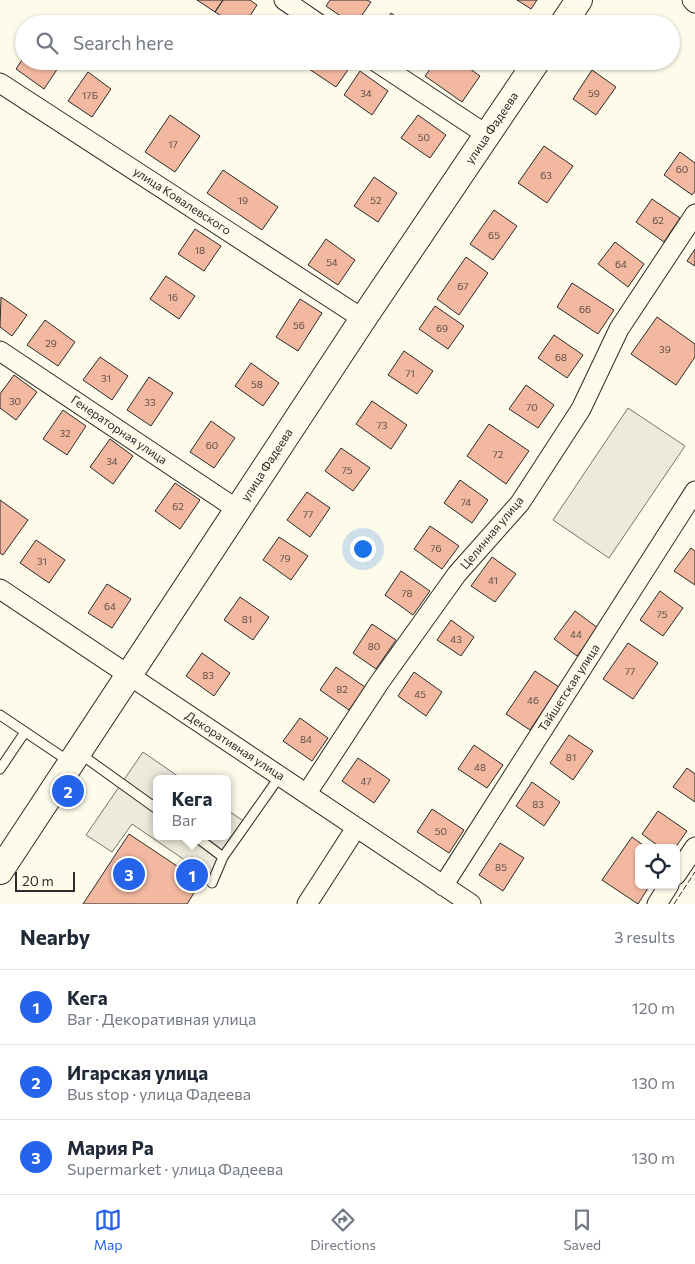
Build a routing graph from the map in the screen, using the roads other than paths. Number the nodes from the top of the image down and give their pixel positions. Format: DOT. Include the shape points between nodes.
graph roads {
  1 [pos="284,0"];
  2 [pos="579,0"];
  3 [pos="306,15"];
  4 [pos="569,15"];
  5 [pos="388,70"];
  6 [pos="531,70"];
  7 [pos="0,83"];
  8 [pos="487,136"];
  9 [pos="695,214"];
  10 [pos="363,319"];
  11 [pos="0,351"];
  12 [pos="695,491"];
  13 [pos="238,510"];
  14 [pos="0,589"];
  15 [pos="128,676"];
  16 [pos="0,715"];
  17 [pos="25,732"];
  18 [pos="76,758"];
  19 [pos="0,768"];
  20 [pos="280,776"];
  21 [pos="307,793"];
  22 [pos="153,806"];
  23 [pos="356,828"];
  24 [pos="200,840"];
  25 [pos="695,847"];
  26 [pos="223,857"];
  27 [pos="680,869"];
  28 [pos="0,871"];
  29 [pos="212,883"];
  30 [pos="443,886"];
  31 [pos="666,889"];
  32 [pos="307,904"];
  33 [pos="471,904"];
  34 [pos="657,904"];
  1 -- 3 [label="street"];
  2 -- 4 [label="street"];
  5 -- 8 [label="street"];
  6 -- 8 [label="street, улица Фадеева"];
  7 -- 10 [label="street, улица Ковалевского"];
  8 -- 10 [label="street, улица Фадеева"];
  9 -- 21 [label="street, Целинная улица" via="619,329 581,409 520,502 457,574"];
  10 -- 13 [label="street, улица Фадеева"];
  11 -- 13 [label="street, Генераторная улица"];
  12 -- 30 [label="street, Тайшетская улица"];
  13 -- 15 [label="street, улица Фадеева"];
  14 -- 15 [label="street, Декоративная улица"];
  15 -- 18 [label="street, улица Фадеева"];
  15 -- 20 [label="street, Декоративная улица"];
  16 -- 17 [label="lane"];
  17 -- 18 [label="lane"];
  17 -- 19 [label="lane"];
  18 -- 22 [label="lane"];
  18 -- 28 [label="street, улица Фадеева"];
  20 -- 21 [label="street, Декоративная улица"];
  20 -- 26 [label="lane"];
  21 -- 23 [label="street, Декоративная улица"];
  23 -- 30 [label="street, Декоративная улица"];
  23 -- 32 [label="street"];
  24 -- 26 [label="lane"];
  25 -- 27 [label="street"];
  26 -- 29 [label="lane"];
  30 -- 33 [label="street, Декоративная улица"];
  31 -- 34 [label="street"];
}
